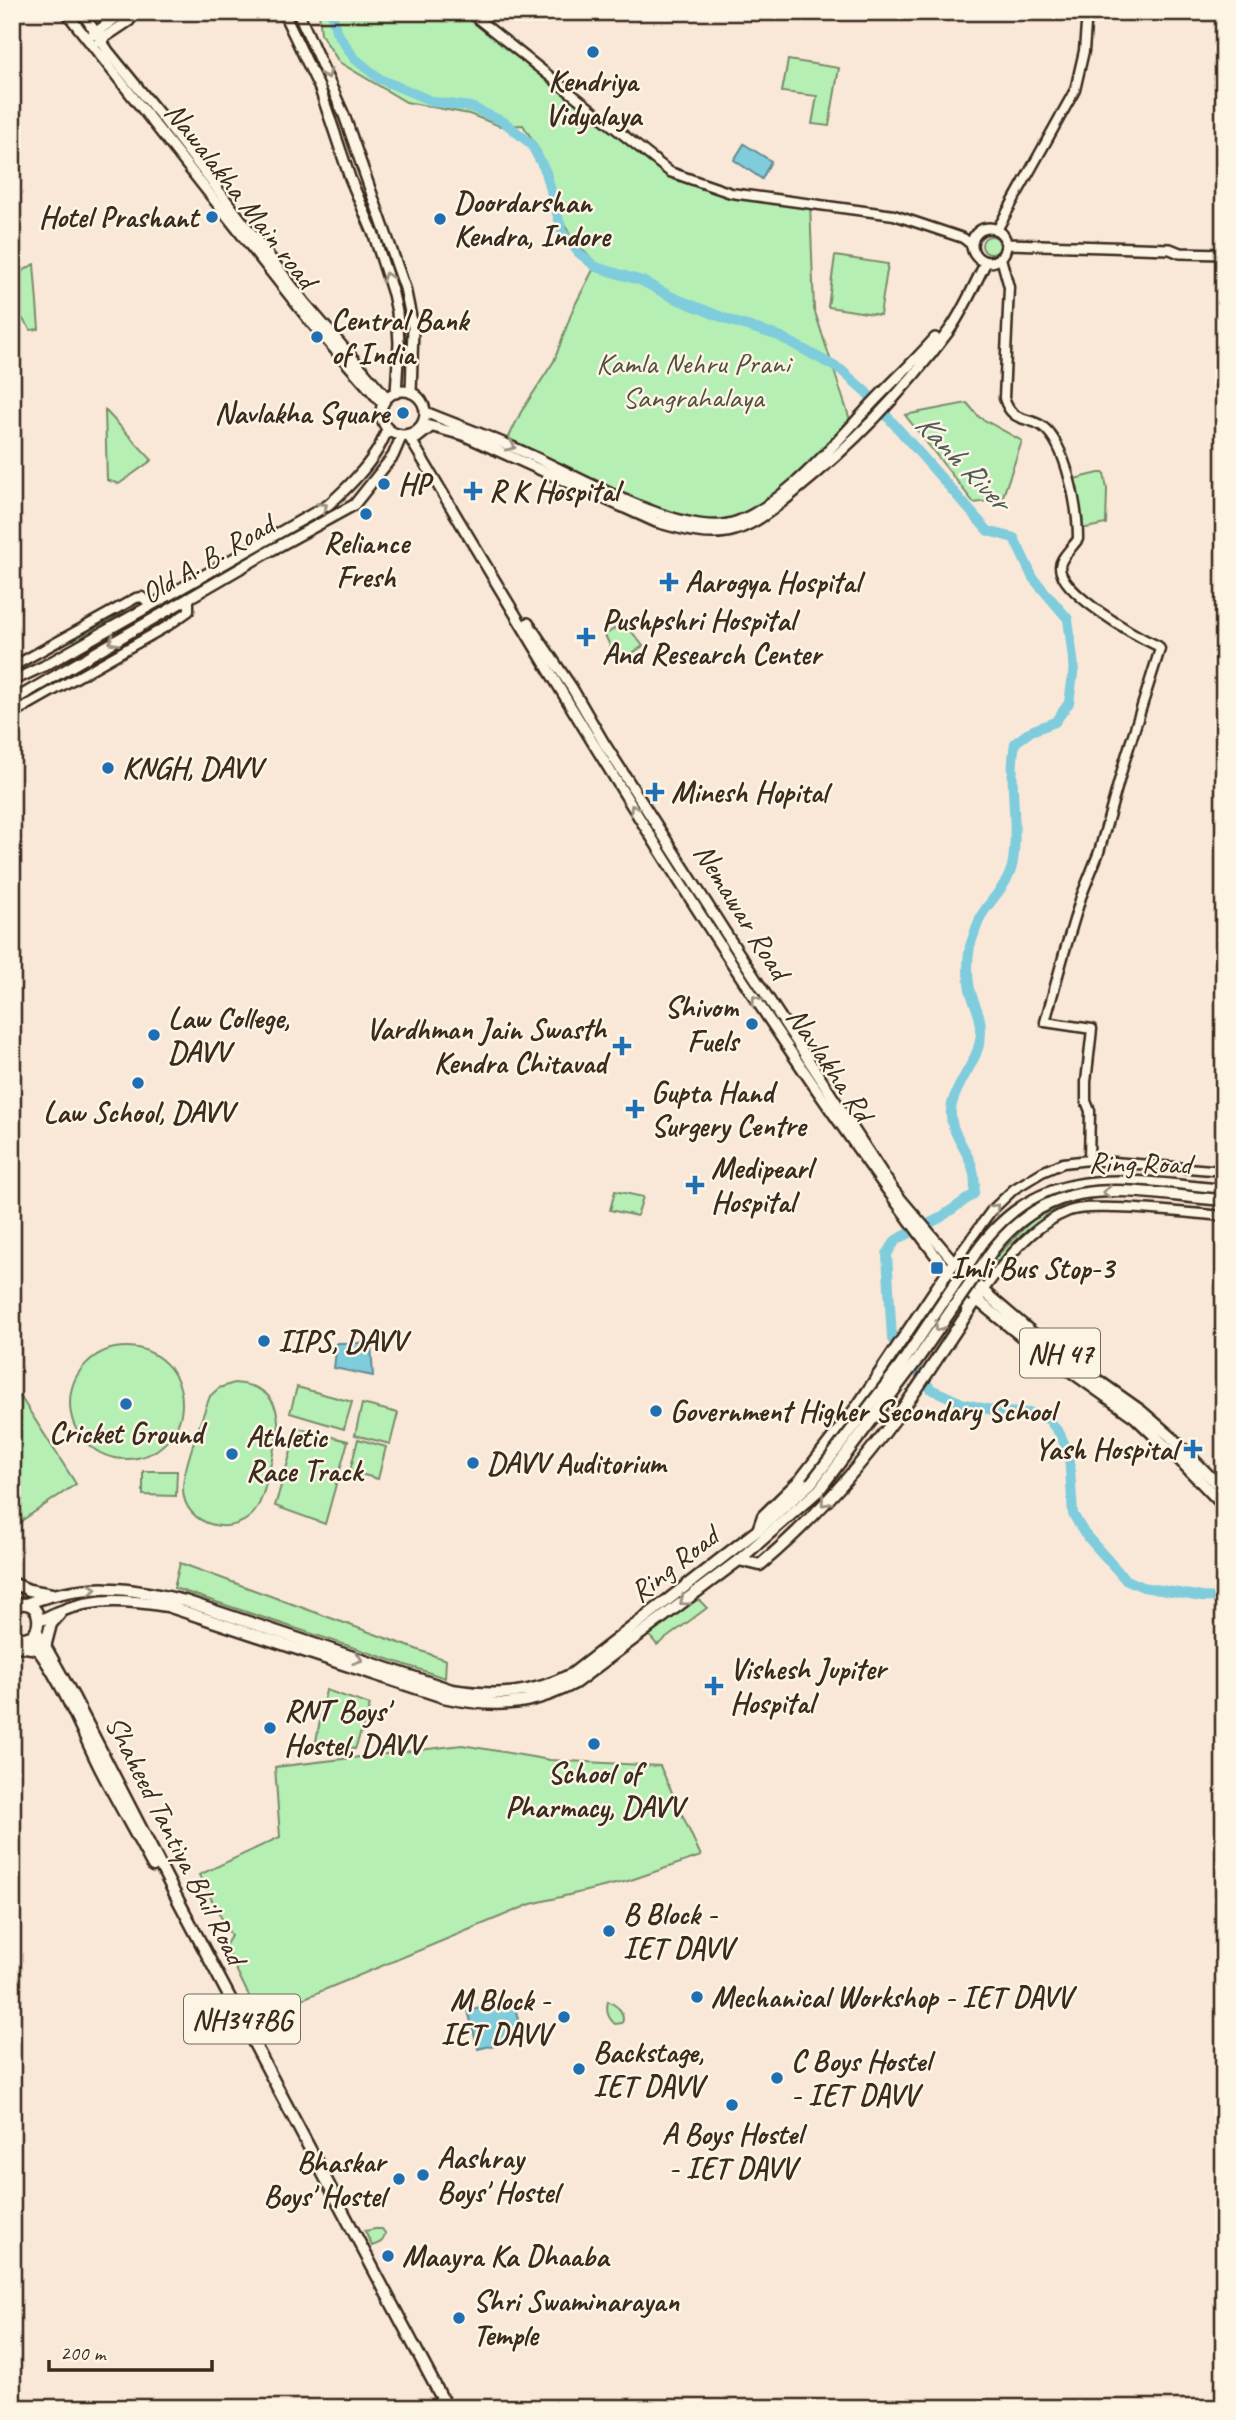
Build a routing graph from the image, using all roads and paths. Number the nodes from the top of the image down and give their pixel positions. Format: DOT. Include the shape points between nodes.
graph roads {
  1 [pos="66,12"];
  2 [pos="82,12"];
  3 [pos="124,12"];
  4 [pos="136,12"];
  5 [pos="283,12"];
  6 [pos="298,12"];
  7 [pos="469,12"];
  8 [pos="1087,12"];
  9 [pos="99,35"];
  10 [pos="90,42"];
  11 [pos="997,230"];
  12 [pos="1007,244"];
  13 [pos="972,245"];
  14 [pos="1224,254"];
  15 [pos="1001,258"];
  16 [pos="984,262"];
  17 [pos="412,370"];
  18 [pos="366,384"];
  19 [pos="397,388"];
  20 [pos="380,390"];
  21 [pos="411,393"];
  22 [pos="385,401"];
  23 [pos="421,401"];
  24 [pos="425,412"];
  25 [pos="426,426"];
  26 [pos="387,428"];
  27 [pos="409,437"];
  28 [pos="370,459"];
  29 [pos="190,598"];
  30 [pos="152,605"];
  31 [pos="12,667"];
  32 [pos="12,681"];
  33 [pos="12,701"];
  34 [pos="12,714"];
  35 [pos="1089,1160"];
  36 [pos="1224,1171"];
  37 [pos="1224,1190"];
  38 [pos="1224,1200"];
  39 [pos="1224,1216"];
  40 [pos="932,1244"];
  41 [pos="961,1252"];
  42 [pos="954,1262"];
  43 [pos="948,1272"];
  44 [pos="991,1279"];
  45 [pos="941,1282"];
  46 [pos="980,1295"];
  47 [pos="970,1309"];
  48 [pos="1073,1367"];
  49 [pos="815,1487"];
  50 [pos="1224,1491"];
  51 [pos="1224,1506"];
  52 [pos="758,1530"];
  53 [pos="739,1560"];
  54 [pos="12,1583"];
  55 [pos="57,1595"];
  56 [pos="132,1600"];
  57 [pos="17,1603"];
  58 [pos="34,1629"];
  59 [pos="13,1639"];
  60 [pos="42,1648"];
  61 [pos="316,2165"];
  62 [pos="440,2408"];
  63 [pos="447,2408"];
  1 -- 10 [label="main road, Nawalakha Main road"];
  2 -- 9 [label="main road, Nawalakha Main road"];
  3 -- 9 [label="main road"];
  4 -- 9 [label="main road" via="129,21"];
  19 -- 5 [label="main road, one-way" via="399,343 393,294 320,89"];
  6 -- 17 [label="main road, one-way" via="344,115 405,288 414,327"];
  7 -- 13 [label="street" via="670,172 731,192 894,215"];
  8 -- 11 [label="street" via="1075,90"];
  9 -- 10 [label="main road"];
  9 -- 20 [label="main road, Nawalakha Main road" via="305,303"];
  10 -- 18 [label="main road, Nawalakha Main road" via="309,320"];
  11 -- 12 [label="main road"];
  11 -- 13 [label="main road" via="979,232"];
  12 -- 14 [label="main road"];
  12 -- 15 [label="main road"];
  13 -- 16 [label="main road"];
  15 -- 16 [label="main road"];
  15 -- 35 [label="street" via="1009,286 1004,398 1023,420 1042,425 1060,448 1068,473 1078,539 1062,560 1061,574 1102,615 1160,649 1045,1022 1092,1029 1086,1080"];
  24 -- 16 [label="main road, one-way" via="506,443 652,511 681,521 734,522 748,517 807,472 944,328"];
  16 -- 25 [label="main road" via="949,330 894,397 781,503 750,524 722,533 656,522 463,435"];
  17 -- 21 [label="main road"];
  17 -- 23 [label="main road"];
  18 -- 22 [label="main road, Nawalakha Main road"];
  18 -- 28 [label="main road" via="377,402 381,428"];
  19 -- 20 [label="main road"];
  19 -- 21 [label="main road"];
  19 -- 22 [label="main road"];
  20 -- 22 [label="main road, Nawalakha Main road"];
  21 -- 23 [label="main road"];
  22 -- 26 [label="main road" via="381,417"];
  23 -- 24 [label="main road"];
  24 -- 25 [label="main road"];
  25 -- 27 [label="main road, Old A. B. Road"];
  26 -- 27 [label="main road"];
  26 -- 28 [label="main road, Old A. B. Road"];
  27 -- 29 [label="main road, Old A. B. Road" via="354,505"];
  27 -- 40 [label="main road, Navlakha Rd" via="696,910"];
  30 -- 28 [label="main road, Old A. B. Road, one-way" via="328,505"];
  29 -- 33 [label="main road, Old A. B. Road, one-way"];
  29 -- 34 [label="street" via="189,611 169,625"];
  30 -- 31 [label="street" via="136,598"];
  30 -- 32 [label="main road, Old A. B. Road"];
  35 -- 36 [label="street"];
  41 -- 35 [label="street, one-way" via="1014,1189 1063,1163"];
  37 -- 49 [label="main road, Ring Road, bridge" via="1092,1181 1020,1206 983,1243"];
  38 -- 49 [label="main road, Ring Road, one-way, bridge" via="1110,1191 1054,1200 1027,1214 1008,1231 917,1360"];
  39 -- 44 [label="street" via="1080,1208 1045,1224"];
  40 -- 42 [label="main road"];
  40 -- 43 [label="main road"];
  41 -- 42 [label="street"];
  41 -- 44 [label="street"];
  42 -- 43 [label="main road"];
  42 -- 46 [label="main road"];
  43 -- 45 [label="main road"];
  43 -- 46 [label="main road"];
  44 -- 46 [label="street"];
  45 -- 47 [label="main road"];
  45 -- 52 [label="main road" via="819,1457 763,1516"];
  46 -- 47 [label="main road"];
  46 -- 48 [label="main road, NH 47"];
  47 -- 53 [label="main road, one-way" via="871,1451 805,1525 760,1565"];
  48 -- 50 [label="main road, NH 47" via="1142,1411"];
  48 -- 51 [label="main road, NH 47" via="1135,1417"];
  49 -- 52 [label="main road, Ring Road"];
  49 -- 53 [label="main road, Ring Road"];
  55 -- 52 [label="main road, Ring Road, one-way" via="105,1588 144,1591 452,1690 485,1695 530,1690 572,1674"];
  53 -- 56 [label="main road, Ring Road, one-way" via="575,1683 551,1696 479,1705 443,1698 167,1606"];
  54 -- 55 [label="main road"];
  55 -- 57 [label="main road, Ring Road"];
  56 -- 58 [label="main road, Ring Road" via="75,1605"];
  56 -- 60 [label="main road" via="89,1604 61,1613 51,1624"];
  57 -- 58 [label="main road, Shaheed Tantiya Bhil Road" via="36,1610"];
  58 -- 59 [label="main road"];
  58 -- 60 [label="main road, Shaheed Tantiya Bhil Road / NH347BG"];
  59 -- 60 [label="main road"];
  60 -- 61 [label="main road, Shaheed Tantiya Bhil Road / NH347BG" via="75,1698"];
  61 -- 62 [label="main road, Shaheed Tantiya Bhil Road / NH347BG"];
  61 -- 63 [label="main road, Shaheed Tantiya Bhil Road / NH347BG"];
}
